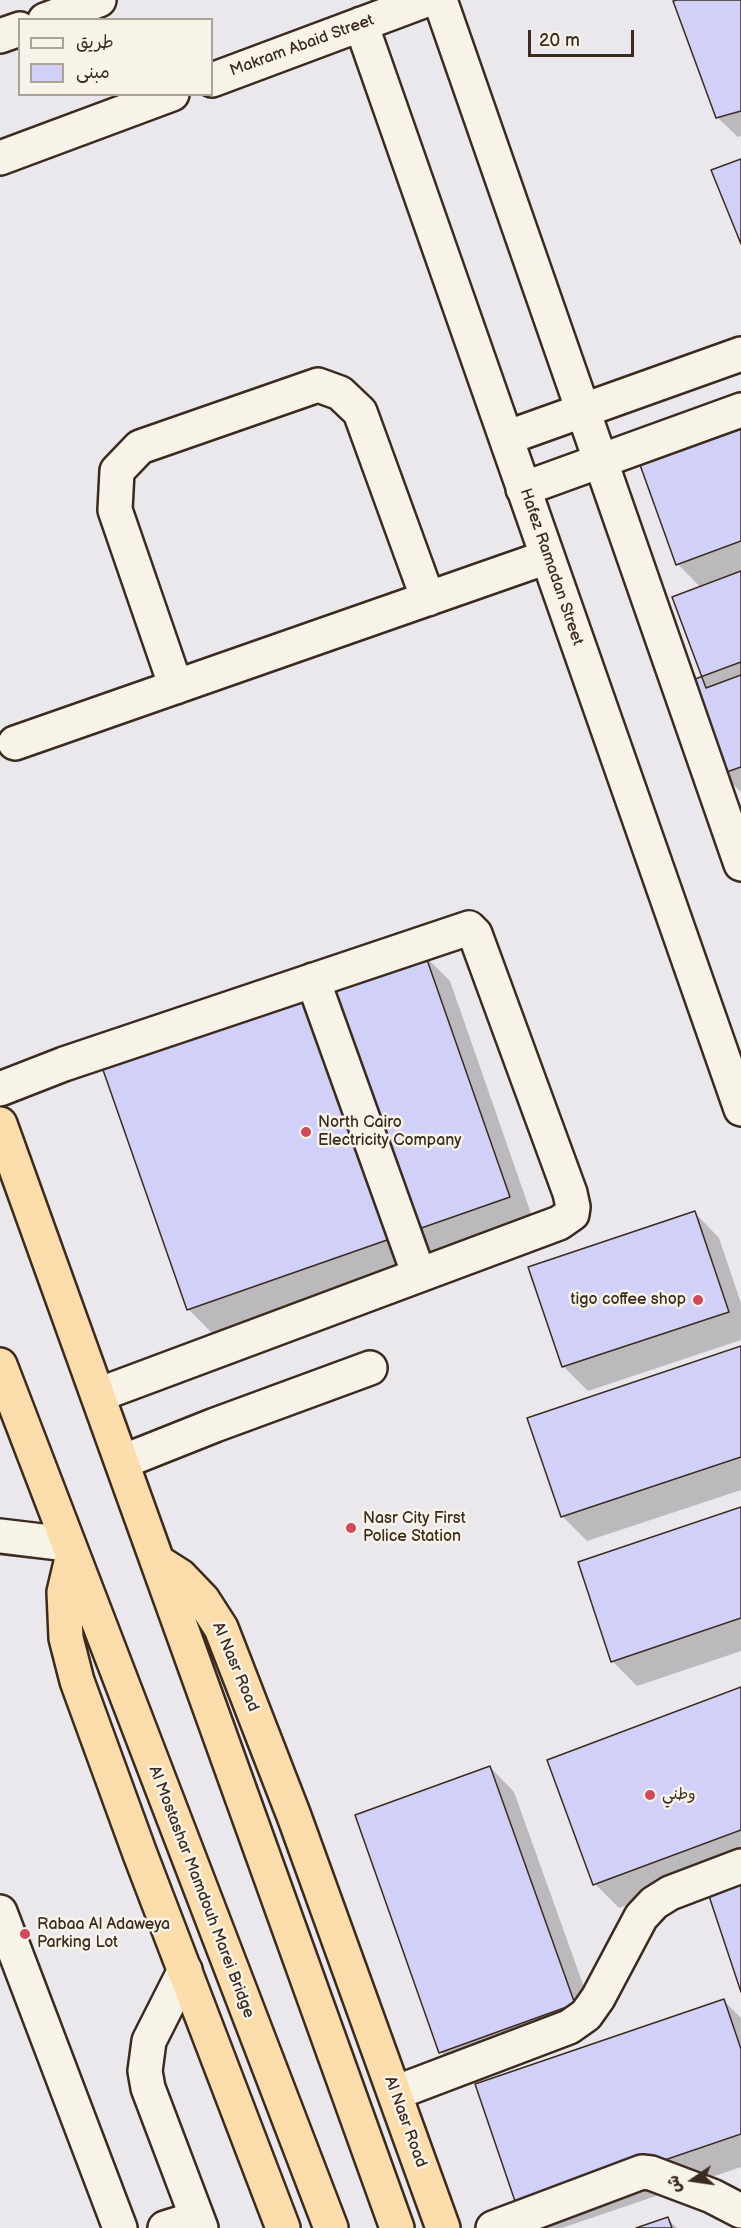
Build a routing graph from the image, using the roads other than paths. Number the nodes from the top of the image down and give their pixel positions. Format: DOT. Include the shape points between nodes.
graph roads {
  1 [pos="99,0"];
  2 [pos="426,0"];
  3 [pos="440,0"];
  4 [pos="50,18"];
  5 [pos="361,24"];
  6 [pos="18,30"];
  7 [pos="0,36"];
  8 [pos="213,80"];
  9 [pos="166,96"];
  10 [pos="0,158"];
  11 [pos="741,354"];
  12 [pos="741,410"];
  13 [pos="583,412"];
  14 [pos="506,438"];
  15 [pos="600,461"];
  16 [pos="524,489"];
  17 [pos="547,557"];
  18 [pos="428,599"];
  19 [pos="176,687"];
  20 [pos="15,743"];
  21 [pos="741,864"];
  22 [pos="313,980"];
  23 [pos="0,1089"];
  24 [pos="741,1109"];
  25 [pos="0,1124"];
  26 [pos="419,1275"];
  27 [pos="370,1368"];
  28 [pos="3,1385"];
  29 [pos="98,1395"];
  30 [pos="122,1462"];
  31 [pos="0,1536"];
  32 [pos="70,1550"];
  33 [pos="158,1562"];
  34 [pos="741,1866"];
  35 [pos="0,1912"];
  36 [pos="184,1970"];
  37 [pos="395,2093"];
  38 [pos="741,2211"];
  39 [pos="199,2223"];
  40 [pos="120,2228"];
  41 [pos="165,2228"];
  42 [pos="283,2228"];
  43 [pos="331,2228"];
  44 [pos="397,2228"];
  45 [pos="443,2228"];
  46 [pos="494,2228"];
  1 -- 4 [label="street"];
  2 -- 5 [label="street, Makram Abaid Street"];
  3 -- 13 [label="street"];
  5 -- 8 [label="street, Makram Abaid Street"];
  5 -- 14 [label="street, Hafez Ramadan Street"];
  6 -- 7 [label="street"];
  9 -- 10 [label="street"];
  11 -- 13 [label="street"];
  12 -- 15 [label="street"];
  13 -- 14 [label="street"];
  13 -- 15 [label="street"];
  14 -- 16 [label="street, Hafez Ramadan Street"];
  15 -- 16 [label="street"];
  15 -- 21 [label="street"];
  16 -- 17 [label="street, Hafez Ramadan Street"];
  17 -- 18 [label="street"];
  17 -- 24 [label="street, Hafez Ramadan Street"];
  18 -- 19 [label="street"];
  18 -- 19 [label="street" via="360,412 340,393 318,385 140,447 117,471 115,510"];
  19 -- 20 [label="street"];
  22 -- 23 [label="street"];
  22 -- 26 [label="street"];
  22 -- 26 [label="street" via="465,928 473,930 570,1193 573,1207 567,1219"];
  25 -- 29 [label="highway"];
  26 -- 29 [label="street"];
  27 -- 30 [label="street"];
  28 -- 32 [label="highway"];
  29 -- 30 [label="highway"];
  30 -- 33 [label="highway"];
  31 -- 32 [label="street"];
  32 -- 36 [label="highway" via="64,1592 66,1638 76,1681"];
  32 -- 43 [label="highway, Al Mostashar Mamdouh Marei Bridge"];
  33 -- 37 [label="highway, Al Nasr Road" via="180,1576 203,1600 221,1628"];
  33 -- 44 [label="highway"];
  34 -- 37 [label="street" via="654,1903 641,1917 598,1998 586,2015 569,2027"];
  35 -- 40 [label="street"];
  36 -- 39 [label="street" via="149,2041 145,2071"];
  36 -- 42 [label="highway"];
  37 -- 45 [label="highway, Al Nasr Road"];
  38 -- 46 [label="street" via="712,2196 642,2172"];
  39 -- 41 [label="street"];
}
